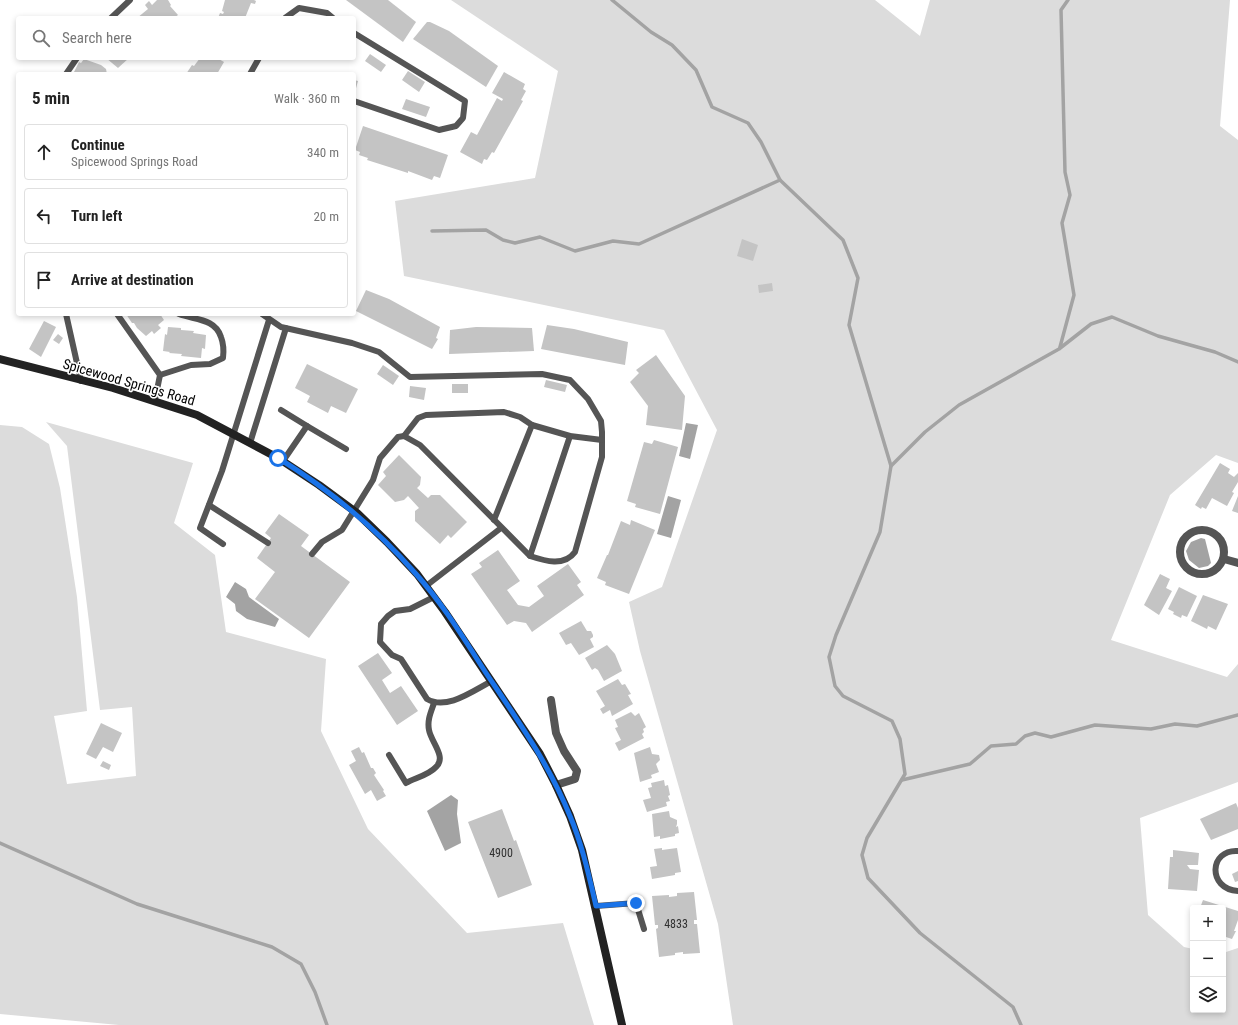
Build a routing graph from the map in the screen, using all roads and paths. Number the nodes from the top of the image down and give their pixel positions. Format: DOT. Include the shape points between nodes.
graph roads {
  1 [pos="130,0"];
  2 [pos="113,16"];
  3 [pos="289,16"];
  4 [pos="331,16"];
  5 [pos="356,34"];
  6 [pos="76,60"];
  7 [pos="258,60"];
  8 [pos="67,72"];
  9 [pos="251,72"];
  10 [pos="356,101"];
  11 [pos="66,316"];
  12 [pos="118,316"];
  13 [pos="186,316"];
  14 [pos="264,316"];
  15 [pos="269,320"];
  16 [pos="286,328"];
  17 [pos="0,359"];
  18 [pos="160,375"];
  19 [pos="81,381"];
  20 [pos="155,400"];
  21 [pos="280,410"];
  22 [pos="532,425"];
  23 [pos="307,426"];
  24 [pos="234,434"];
  25 [pos="404,436"];
  26 [pos="570,436"];
  27 [pos="602,440"];
  28 [pos="250,443"];
  29 [pos="346,449"];
  30 [pos="283,461"];
  31 [pos="209,505"];
  32 [pos="354,511"];
  33 [pos="494,520"];
  34 [pos="501,528"];
  35 [pos="268,543"];
  36 [pos="223,544"];
  37 [pos="312,554"];
  38 [pos="530,556"];
  39 [pos="1224,559"];
  40 [pos="1238,563"];
  41 [pos="426,586"];
  42 [pos="434,597"];
  43 [pos="492,681"];
  44 [pos="551,700"];
  45 [pos="434,703"];
  46 [pos="389,755"];
  47 [pos="556,785"];
  48 [pos="1238,850"];
  49 [pos="1238,891"];
  50 [pos="596,906"];
  51 [pos="644,929"];
  52 [pos="622,1025"];
  1 -- 2 [label="lane"];
  3 -- 4 [label="lane" via="299,8 327,13"];
  5 -- 10 [label="lane" via="464,101 463,118 456,126 439,130"];
  6 -- 8 [label="lane"];
  7 -- 9 [label="lane"];
  11 -- 19 [label="lane"];
  12 -- 18 [label="lane"];
  13 -- 18 [label="lane" via="209,322 219,329 225,348 223,358 210,364 191,365"];
  14 -- 15 [label="lane"];
  15 -- 16 [label="lane"];
  15 -- 24 [label="lane"];
  16 -- 27 [label="lane" via="379,352 410,377 542,374 570,380 588,399 601,420"];
  16 -- 28 [label="lane"];
  17 -- 19 [label="main road, Spicewood Springs Road"];
  18 -- 20 [label="lane"];
  19 -- 20 [label="main road, Spicewood Springs Road"];
  20 -- 24 [label="main road, Spicewood Springs Road" via="197,415"];
  21 -- 23 [label="lane"];
  22 -- 25 [label="lane" via="504,412 426,415 418,418"];
  22 -- 26 [label="lane"];
  22 -- 33 [label="lane"];
  23 -- 29 [label="lane"];
  23 -- 30 [label="lane"];
  24 -- 28 [label="main road, Spicewood Springs Road"];
  24 -- 31 [label="lane"];
  25 -- 32 [label="lane" via="398,437 380,458 373,480"];
  25 -- 33 [label="lane" via="420,445"];
  26 -- 27 [label="lane"];
  26 -- 38 [label="lane"];
  27 -- 38 [label="lane" via="602,456 575,552 566,559 551,563"];
  28 -- 30 [label="main road, Spicewood Springs Road"];
  30 -- 32 [label="main road, Spicewood Springs Road"];
  31 -- 35 [label="lane"];
  31 -- 36 [label="lane" via="200,528"];
  32 -- 37 [label="lane" via="342,530 322,542"];
  32 -- 41 [label="main road, Spicewood Springs Road" via="387,542"];
  33 -- 34 [label="lane"];
  34 -- 38 [label="lane"];
  34 -- 41 [label="lane"];
  39 -- 39 [label="street" via="1220,538 1207,531 1192,532 1182,543 1180,550 1183,564 1188,570 1202,575 1216,571"];
  39 -- 40 [label="street"];
  41 -- 42 [label="main road, Spicewood Springs Road"];
  42 -- 43 [label="main road, Spicewood Springs Road"];
  42 -- 45 [label="lane" via="410,609 395,611 381,624 379,632 380,642 392,655 401,659 428,699"];
  43 -- 45 [label="lane" via="454,700"];
  43 -- 47 [label="main road, Spicewood Springs Road" via="540,754"];
  44 -- 47 [label="street" via="556,733 577,774 575,779"];
  45 -- 46 [label="lane" via="428,722 440,755 437,766 406,783"];
  47 -- 50 [label="main road, Spicewood Springs Road" via="582,850"];
  48 -- 49 [label="lane" via="1224,854 1215,871 1220,884"];
  50 -- 51 [label="lane" via="636,903"];
  50 -- 52 [label="main road, Spicewood Springs Road"];
}
